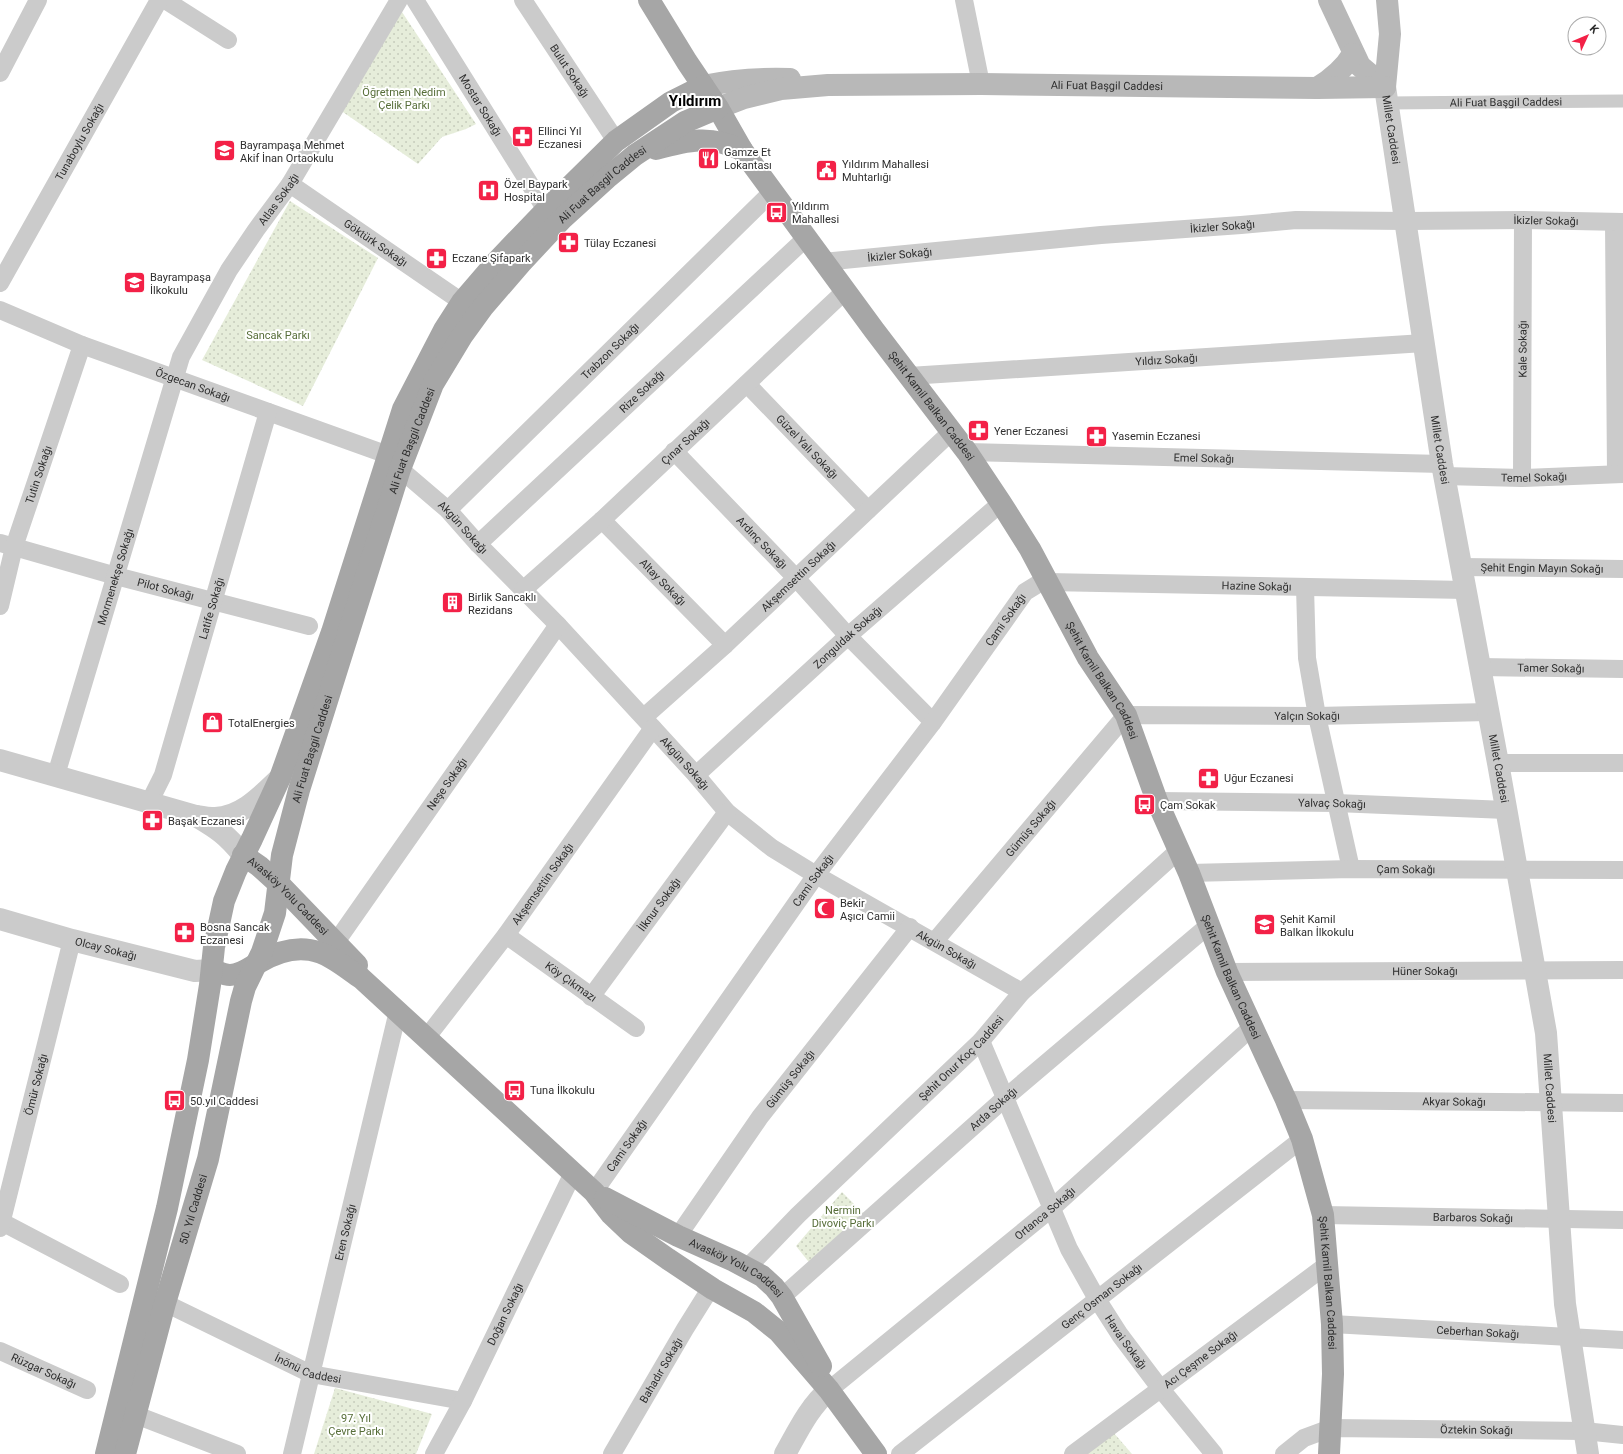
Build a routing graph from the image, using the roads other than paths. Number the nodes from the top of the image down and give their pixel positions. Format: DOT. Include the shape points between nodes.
graph roads {
  1 [pos="38,0"];
  2 [pos="159,0"];
  3 [pos="165,0"];
  4 [pos="399,0"];
  5 [pos="415,0"];
  6 [pos="524,0"];
  7 [pos="649,0"];
  8 [pos="964,0"];
  9 [pos="1387,0"];
  10 [pos="1336,4"];
  11 [pos="228,40"];
  12 [pos="1354,54"];
  13 [pos="0,73"];
  14 [pos="980,84"];
  15 [pos="828,85"];
  16 [pos="703,86"];
  17 [pos="1317,88"];
  18 [pos="1387,95"];
  19 [pos="1623,101"];
  20 [pos="718,108"];
  21 [pos="616,141"];
  22 [pos="742,150"];
  23 [pos="635,155"];
  24 [pos="290,184"];
  25 [pos="772,192"];
  26 [pos="546,210"];
  27 [pos="1523,220"];
  28 [pos="1407,221"];
  29 [pos="1618,222"];
  30 [pos="806,238"];
  31 [pos="823,262"];
  32 [pos="0,283"];
  33 [pos="845,291"];
  34 [pos="462,302"];
  35 [pos="0,310"];
  36 [pos="1424,343"];
  37 [pos="82,345"];
  38 [pos="909,376"];
  39 [pos="175,379"];
  40 [pos="747,384"];
  41 [pos="268,412"];
  42 [pos="950,432"];
  43 [pos="674,451"];
  44 [pos="966,452"];
  45 [pos="394,462"];
  46 [pos="1443,470"];
  47 [pos="1619,474"];
  48 [pos="1522,478"];
  49 [pos="1001,502"];
  50 [pos="448,510"];
  51 [pos="868,510"];
  52 [pos="602,520"];
  53 [pos="478,544"];
  54 [pos="7,545"];
  55 [pos="1461,567"];
  56 [pos="1623,569"];
  57 [pos="116,576"];
  58 [pos="796,578"];
  59 [pos="1047,582"];
  60 [pos="1305,587"];
  61 [pos="523,590"];
  62 [pos="1466,590"];
  63 [pos="212,601"];
  64 [pos="0,606"];
  65 [pos="558,625"];
  66 [pos="309,626"];
  67 [pos="848,636"];
  68 [pos="725,645"];
  69 [pos="1480,667"];
  70 [pos="1623,669"];
  71 [pos="1488,712"];
  72 [pos="1126,715"];
  73 [pos="1316,716"];
  74 [pos="649,722"];
  75 [pos="933,722"];
  76 [pos="0,760"];
  77 [pos="1498,763"];
  78 [pos="1623,763"];
  79 [pos="56,775"];
  80 [pos="696,775"];
  81 [pos="280,778"];
  82 [pos="1157,801"];
  83 [pos="149,803"];
  84 [pos="1336,803"];
  85 [pos="1506,810"];
  86 [pos="726,812"];
  87 [pos="196,816"];
  88 [pos="1178,851"];
  89 [pos="243,855"];
  90 [pos="1350,870"];
  91 [pos="1517,870"];
  92 [pos="1623,870"];
  93 [pos="1189,874"];
  94 [pos="816,876"];
  95 [pos="279,884"];
  96 [pos="0,919"];
  97 [pos="1209,925"];
  98 [pos="910,927"];
  99 [pos="506,935"];
  100 [pos="72,940"];
  101 [pos="935,941"];
  102 [pos="336,942"];
  103 [pos="257,963"];
  104 [pos="212,970"];
  105 [pos="1535,970"];
  106 [pos="1623,970"];
  107 [pos="1227,972"];
  108 [pos="1022,992"];
  109 [pos="591,997"];
  110 [pos="398,1011"];
  111 [pos="1252,1027"];
  112 [pos="636,1028"];
  113 [pos="427,1037"];
  114 [pos="981,1041"];
  115 [pos="1005,1098"];
  116 [pos="1286,1100"];
  117 [pos="1551,1101"];
  118 [pos="1623,1103"];
  119 [pos="1302,1139"];
  120 [pos="573,1173"];
  121 [pos="594,1192"];
  122 [pos="1052,1208"];
  123 [pos="1323,1215"];
  124 [pos="1559,1219"];
  125 [pos="1623,1220"];
  126 [pos="1,1223"];
  127 [pos="678,1236"];
  128 [pos="1328,1264"];
  129 [pos="748,1268"];
  130 [pos="120,1284"];
  131 [pos="713,1289"];
  132 [pos="782,1297"];
  133 [pos="1097,1299"];
  134 [pos="165,1303"];
  135 [pos="740,1304"];
  136 [pos="1332,1324"];
  137 [pos="1570,1337"];
  138 [pos="1623,1340"];
  139 [pos="0,1351"];
  140 [pos="311,1374"];
  141 [pos="1160,1388"];
  142 [pos="87,1390"];
  143 [pos="829,1390"];
  144 [pos="463,1400"];
  145 [pos="136,1415"];
  146 [pos="1331,1428"];
  147 [pos="1584,1431"];
  148 [pos="1623,1435"];
  149 [pos="106,1454"];
  150 [pos="125,1454"];
  151 [pos="237,1454"];
  152 [pos="292,1454"];
  153 [pos="434,1454"];
  154 [pos="612,1454"];
  155 [pos="785,1454"];
  156 [pos="876,1454"];
  157 [pos="900,1454"];
  158 [pos="1073,1454"];
  159 [pos="1214,1454"];
  160 [pos="1284,1454"];
  161 [pos="1329,1454"];
  162 [pos="1588,1454"];
  1 -- 13 [label="street"];
  2 -- 32 [label="street, Tunaboylu Sokağı"];
  3 -- 11 [label="street"];
  4 -- 24 [label="street, Atlas Sokağı"];
  5 -- 26 [label="street, Mostar Sokağı"];
  6 -- 21 [label="street, Bulut Sokağı"];
  7 -- 16 [label="main road, Şehit Kamil Balkan Caddesi"];
  8 -- 14 [label="street"];
  9 -- 18 [label="main road" via="1390,34"];
  10 -- 12 [label="main road"];
  12 -- 17 [label="main road" via="1334,78"];
  12 -- 18 [label="main road" via="1360,66 1375,79"];
  14 -- 15 [label="main road, Ali Fuat Başgil Caddesi"];
  14 -- 17 [label="main road, Ali Fuat Başgil Caddesi"];
  15 -- 16 [label="main road" via="766,78"];
  15 -- 20 [label="main road" via="781,89 744,98"];
  16 -- 20 [label="main road, Şehit Kamil Balkan Caddesi"];
  16 -- 21 [label="main road, Ali Fuat Başgil Caddesi" via="671,102"];
  17 -- 18 [label="main road, Ali Fuat Başgil Caddesi"];
  18 -- 19 [label="street, Ali Fuat Başgil Caddesi"];
  18 -- 28 [label="street, Millet Caddesi"];
  20 -- 22 [label="main road, Şehit Kamil Balkan Caddesi"];
  20 -- 23 [label="main road, Ali Fuat Başgil Caddesi" via="685,122"];
  21 -- 26 [label="main road, Ali Fuat Başgil Caddesi"];
  22 -- 23 [label="main road" via="718,141 698,140 682,141"];
  22 -- 25 [label="main road, Şehit Kamil Balkan Caddesi"];
  23 -- 45 [label="main road, Ali Fuat Başgil Caddesi" via="563,218 483,307 433,384"];
  24 -- 34 [label="street, Göktürk Sokağı"];
  24 -- 39 [label="street, Atlas Sokağı" via="229,270 181,357"];
  25 -- 30 [label="main road, Şehit Kamil Balkan Caddesi"];
  25 -- 50 [label="street, Trabzon Sokağı"];
  26 -- 34 [label="main road, Ali Fuat Başgil Caddesi"];
  27 -- 28 [label="street, İkizler Sokağı"];
  27 -- 29 [label="street, İkizler Sokağı"];
  27 -- 48 [label="street, Kale Sokağı"];
  28 -- 31 [label="street, İkizler Sokağı" via="1296,220 1101,235"];
  28 -- 36 [label="street, Millet Caddesi"];
  29 -- 47 [label="street"];
  30 -- 31 [label="main road, Şehit Kamil Balkan Caddesi"];
  30 -- 53 [label="street, Rize Sokağı"];
  31 -- 33 [label="main road, Şehit Kamil Balkan Caddesi"];
  33 -- 38 [label="main road, Şehit Kamil Balkan Caddesi"];
  33 -- 40 [label="street, Çınar Sokağı"];
  34 -- 45 [label="main road, Ali Fuat Başgil Caddesi" via="444,330 403,409"];
  35 -- 37 [label="street, Özgecan Sokağı"];
  36 -- 38 [label="street, Yıldız Sokağı"];
  36 -- 46 [label="street, Millet Caddesi"];
  37 -- 39 [label="street, Özgecan Sokağı"];
  37 -- 54 [label="street, Tutin Sokağı"];
  38 -- 42 [label="main road, Şehit Kamil Balkan Caddesi"];
  39 -- 41 [label="street, Özgecan Sokağı"];
  39 -- 57 [label="street, Mormenekşe Sokağı"];
  40 -- 43 [label="street, Çınar Sokağı"];
  40 -- 51 [label="street, Güzel Yalı Sokağı"];
  41 -- 45 [label="street, Özgecan Sokağı"];
  41 -- 63 [label="street, Latife Sokağı"];
  42 -- 44 [label="main road, Şehit Kamil Balkan Caddesi"];
  42 -- 51 [label="street, Akşemsettin Sokağı"];
  43 -- 52 [label="street, Çınar Sokağı"];
  43 -- 58 [label="street, Ardınç Sokağı"];
  44 -- 46 [label="street, Emel Sokağı"];
  44 -- 49 [label="main road, Şehit Kamil Balkan Caddesi"];
  45 -- 50 [label="street, Akgün Sokağı"];
  45 -- 81 [label="main road, Ali Fuat Başgil Caddesi"];
  45 -- 95 [label="main road, Ali Fuat Başgil Caddesi" via="299,790 282,855"];
  46 -- 48 [label="street, Temel Sokağı"];
  46 -- 55 [label="street, Millet Caddesi"];
  47 -- 48 [label="street, Temel Sokağı"];
  49 -- 59 [label="main road, Şehit Kamil Balkan Caddesi"];
  49 -- 67 [label="street, Zonguldak Sokağı"];
  50 -- 53 [label="street, Akgün Sokağı"];
  51 -- 58 [label="street, Akşemsettin Sokağı"];
  52 -- 61 [label="street, Çınar Sokağı"];
  52 -- 68 [label="street, Altay Sokağı"];
  53 -- 61 [label="street, Akgün Sokağı"];
  54 -- 57 [label="street, Pilot Sokağı"];
  54 -- 64 [label="street, Tutin Sokağı"];
  55 -- 56 [label="street, Şehit Engin Mayın Sokağı"];
  55 -- 62 [label="street, Millet Caddesi"];
  57 -- 63 [label="street, Pilot Sokağı"];
  57 -- 79 [label="street, Mormenekşe Sokağı"];
  58 -- 67 [label="street, Ardınç Sokağı"];
  58 -- 68 [label="street, Akşemsettin Sokağı"];
  59 -- 60 [label="street, Hazine Sokağı"];
  59 -- 72 [label="main road, Şehit Kamil Balkan Caddesi" via="1088,658"];
  59 -- 75 [label="street, Cami Sokağı" via="1025,592"];
  60 -- 62 [label="street, Hazine Sokağı"];
  60 -- 73 [label="street" via="1307,658"];
  61 -- 65 [label="street, Akgün Sokağı"];
  62 -- 69 [label="street, Millet Caddesi"];
  63 -- 66 [label="street, Pilot Sokağı"];
  63 -- 83 [label="street, Latife Sokağı" via="162,774"];
  65 -- 74 [label="street, Akgün Sokağı"];
  65 -- 102 [label="street, Neşe Sokağı"];
  67 -- 75 [label="street, Ardınç Sokağı"];
  67 -- 80 [label="street, Zonguldak Sokağı"];
  68 -- 74 [label="street, Akşemsettin Sokağı"];
  69 -- 70 [label="street, Tamer Sokağı"];
  69 -- 71 [label="street, Millet Caddesi"];
  71 -- 73 [label="street, Yalçın Sokağı"];
  71 -- 77 [label="street, Millet Caddesi"];
  72 -- 73 [label="street, Yalçın Sokağı"];
  72 -- 82 [label="main road, Şehit Kamil Balkan Caddesi"];
  72 -- 101 [label="street, Gümüş Sokağı"];
  73 -- 84 [label="street"];
  74 -- 80 [label="street, Akgün Sokağı"];
  74 -- 99 [label="street, Akşemsettin Sokağı"];
  75 -- 94 [label="street, Cami Sokağı"];
  76 -- 79 [label="street, Avasköy Yolu Caddesi"];
  77 -- 78 [label="street"];
  77 -- 85 [label="street, Millet Caddesi"];
  79 -- 83 [label="street, Avasköy Yolu Caddesi"];
  80 -- 86 [label="street, Akgün Sokağı"];
  81 -- 87 [label="street" via="261,796 237,812 215,818"];
  81 -- 89 [label="main road, Ali Fuat Başgil Caddesi"];
  82 -- 84 [label="street, Yalvaç Sokağı"];
  82 -- 88 [label="main road, Şehit Kamil Balkan Caddesi"];
  83 -- 87 [label="street, Avasköy Yolu Caddesi"];
  84 -- 85 [label="street, Yalvaç Sokağı"];
  84 -- 90 [label="street"];
  85 -- 91 [label="street, Millet Caddesi"];
  86 -- 94 [label="street, Akgün Sokağı" via="772,848"];
  86 -- 109 [label="street, İlknur Sokağı"];
  87 -- 89 [label="street, Avasköy Yolu Caddesi" via="218,829"];
  88 -- 93 [label="main road, Şehit Kamil Balkan Caddesi"];
  88 -- 108 [label="street, Şehit Onur Koç Caddesi"];
  89 -- 95 [label="main road, Avasköy Yolu Caddesi"];
  89 -- 104 [label="main road, Ali Fuat Başgil Caddesi" via="224,901"];
  90 -- 91 [label="street, Çam Sokağı"];
  90 -- 93 [label="street, Çam Sokağı"];
  91 -- 92 [label="street, Çam Sokağı"];
  91 -- 105 [label="street, Millet Caddesi"];
  93 -- 97 [label="main road, Şehit Kamil Balkan Caddesi"];
  94 -- 98 [label="street, Akgün Sokağı"];
  94 -- 121 [label="street, Cami Sokağı"];
  95 -- 102 [label="main road, Avasköy Yolu Caddesi"];
  95 -- 103 [label="main road, Ali Fuat Başgil Caddesi" via="276,913"];
  96 -- 100 [label="street, Olcay Sokağı"];
  97 -- 107 [label="main road, Şehit Kamil Balkan Caddesi"];
  97 -- 115 [label="street, Arda Sokağı"];
  98 -- 101 [label="street, Akgün Sokağı"];
  98 -- 127 [label="street, Gümüş Sokağı" via="760,1117"];
  99 -- 109 [label="street, Köy Çıkmazı"];
  99 -- 113 [label="street, Akşemsettin Sokağı"];
  100 -- 104 [label="street, Olcay Sokağı" via="195,971"];
  100 -- 126 [label="street, Ömür Sokağı"];
  101 -- 108 [label="street, Akgün Sokağı"];
  102 -- 110 [label="main road, Avasköy Yolu Caddesi"];
  103 -- 104 [label="main road, Avasköy Yolu Caddesi" via="248,970 229,975"];
  103 -- 110 [label="main road, Avasköy Yolu Caddesi" via="291,950 311,950 330,957 361,978"];
  103 -- 134 [label="main road, 50. Yıl Caddesi" via="241,1001 208,1159"];
  104 -- 149 [label="main road" via="198,1060 167,1208"];
  105 -- 106 [label="street, Hüner Sokağı"];
  105 -- 107 [label="street, Hüner Sokağı"];
  105 -- 117 [label="street, Millet Caddesi" via="1546,1033"];
  107 -- 111 [label="main road, Şehit Kamil Balkan Caddesi"];
  108 -- 114 [label="street, Şehit Onur Koç Caddesi"];
  109 -- 112 [label="street, Köy Çıkmazı"];
  110 -- 113 [label="main road, Avasköy Yolu Caddesi"];
  110 -- 140 [label="street, Eren Sokağı"];
  111 -- 116 [label="main road, Şehit Kamil Balkan Caddesi"];
  111 -- 122 [label="street, Ortanca Sokağı"];
  113 -- 120 [label="main road, Avasköy Yolu Caddesi"];
  114 -- 115 [label="street, Havai Sokağı"];
  114 -- 129 [label="street, Şehit Onur Koç Caddesi" via="798,1215"];
  115 -- 122 [label="street, Havai Sokağı"];
  115 -- 132 [label="street, Arda Sokağı"];
  116 -- 117 [label="street, Akyar Sokağı"];
  116 -- 119 [label="main road, Şehit Kamil Balkan Caddesi"];
  117 -- 118 [label="street, Akyar Sokağı"];
  117 -- 124 [label="street, Millet Caddesi"];
  119 -- 123 [label="main road, Şehit Kamil Balkan Caddesi"];
  119 -- 133 [label="street, Genç Osman Sokağı"];
  120 -- 121 [label="main road, Avasköy Yolu Caddesi"];
  120 -- 144 [label="street, Doğan Sokağı"];
  121 -- 127 [label="main road, Avasköy Yolu Caddesi"];
  121 -- 131 [label="main road, Avasköy Yolu Caddesi" via="631,1233"];
  122 -- 133 [label="street, Havai Sokağı" via="1069,1249"];
  122 -- 143 [label="street, Ortanca Sokağı"];
  123 -- 124 [label="street, Barbaros Sokağı"];
  123 -- 128 [label="main road, Şehit Kamil Balkan Caddesi"];
  124 -- 125 [label="street, Barbaros Sokağı"];
  124 -- 137 [label="street, Millet Caddesi"];
  126 -- 130 [label="street"];
  127 -- 129 [label="main road, Avasköy Yolu Caddesi"];
  128 -- 136 [label="main road, Şehit Kamil Balkan Caddesi"];
  128 -- 141 [label="street, Acı Çeşme Sokağı"];
  129 -- 131 [label="main road" via="726,1262 712,1281"];
  129 -- 132 [label="main road, Avasköy Yolu Caddesi" via="774,1287"];
  129 -- 135 [label="main road" via="761,1284 755,1295"];
  131 -- 135 [label="main road, Avasköy Yolu Caddesi"];
  131 -- 154 [label="street, Bahadır Sokağı" via="685,1329"];
  132 -- 143 [label="main road, Avasköy Yolu Caddesi" via="820,1365"];
  133 -- 141 [label="street, Havai Sokağı" via="1120,1335"];
  133 -- 157 [label="street, Genç Osman Sokağı"];
  134 -- 140 [label="street, İnönü Caddesi"];
  134 -- 145 [label="main road, 50. Yıl Caddesi"];
  135 -- 143 [label="main road, Avasköy Yolu Caddesi" via="779,1332"];
  136 -- 137 [label="street, Ceberhan Sokağı"];
  136 -- 146 [label="main road, Şehit Kamil Balkan Caddesi"];
  137 -- 138 [label="street, Ceberhan Sokağı"];
  137 -- 147 [label="street, Millet Caddesi"];
  139 -- 142 [label="street, Rüzgar Sokağı"];
  140 -- 144 [label="street, İnönü Caddesi"];
  140 -- 152 [label="street, Eren Sokağı"];
  141 -- 158 [label="street, Acı Çeşme Sokağı"];
  141 -- 159 [label="street, Havai Sokağı"];
  143 -- 155 [label="street" via="818,1399"];
  143 -- 156 [label="main road, Avasköy Yolu Caddesi"];
  144 -- 153 [label="street, Doğan Sokağı"];
  145 -- 150 [label="main road, 50. Yıl Caddesi"];
  145 -- 151 [label="street"];
  146 -- 147 [label="street, Öztekin Sokağı"];
  146 -- 160 [label="street" via="1304,1438"];
  146 -- 161 [label="main road, Şehit Kamil Balkan Caddesi"];
  147 -- 148 [label="street, Öztekin Sokağı"];
  147 -- 162 [label="street, Millet Caddesi"];
}
